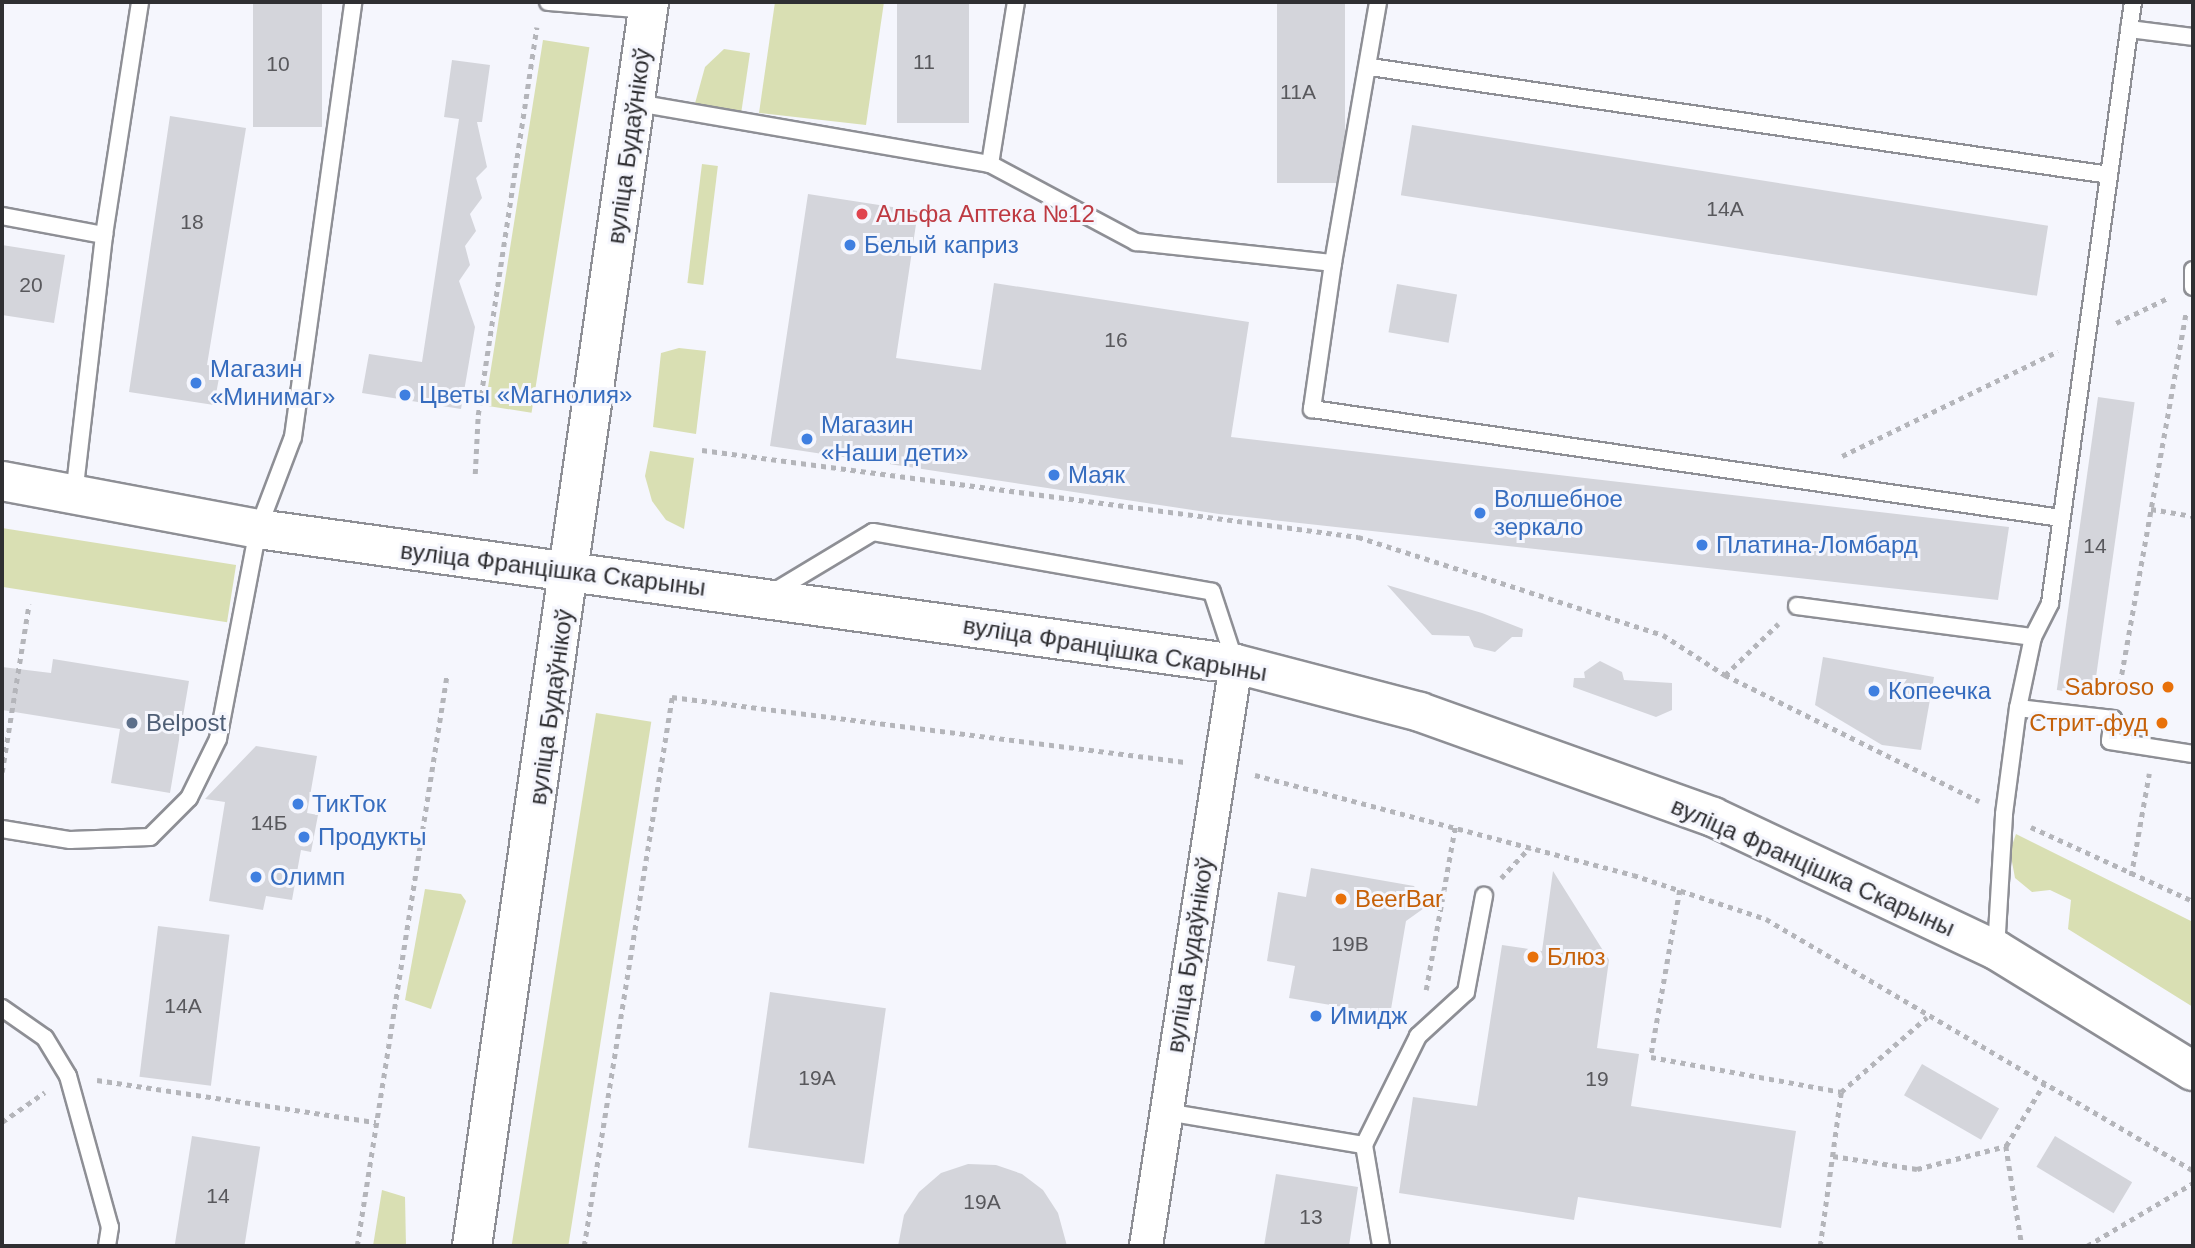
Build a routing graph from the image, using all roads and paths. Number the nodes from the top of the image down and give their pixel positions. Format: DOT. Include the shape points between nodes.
graph roads {
  1 [pos="140,2"];
  2 [pos="353,2"];
  3 [pos="548,2"];
  4 [pos="1016,2"];
  5 [pos="1378,2"];
  6 [pos="2133,2"];
  7 [pos="648,6"];
  8 [pos="538,16"];
  9 [pos="2129,29"];
  10 [pos="2193,37"];
  11 [pos="1370,67"];
  12 [pos="638,103"];
  13 [pos="990,164"];
  14 [pos="2109,175"];
  15 [pos="2,216"];
  16 [pos="104,235"];
  17 [pos="1333,263"];
  18 [pos="2193,270"];
  19 [pos="2192,287"];
  20 [pos="2110,326"];
  21 [pos="2065,347"];
  22 [pos="702,450"];
  23 [pos="475,474"];
  24 [pos="1795,479"];
  25 [pos="2,481"];
  26 [pos="74,495"];
  27 [pos="2151,509"];
  28 [pos="2193,516"];
  29 [pos="2061,518"];
  30 [pos="258,529"];
  31 [pos="569,570"];
  32 [pos="765,597"];
  33 [pos="29,604"];
  34 [pos="1797,606"];
  35 [pos="2033,637"];
  36 [pos="1236,664"];
  37 [pos="447,674"];
  38 [pos="1725,675"];
  39 [pos="2018,708"];
  40 [pos="2113,719"];
  41 [pos="2153,748"];
  42 [pos="2193,754"];
  43 [pos="1218,765"];
  44 [pos="2,772"];
  45 [pos="2004,814"];
  46 [pos="1455,827"];
  47 [pos="2,829"];
  48 [pos="1530,847"];
  49 [pos="2131,876"];
  50 [pos="1680,890"];
  51 [pos="1484,896"];
  52 [pos="2193,901"];
  53 [pos="1996,950"];
  54 [pos="2,1008"];
  55 [pos="1927,1017"];
  56 [pos="1418,1036"];
  57 [pos="2193,1071"];
  58 [pos="68,1076"];
  59 [pos="2043,1084"];
  60 [pos="1841,1092"];
  61 [pos="1166,1112"];
  62 [pos="2,1122"];
  63 [pos="376,1122"];
  64 [pos="1364,1145"];
  65 [pos="2006,1146"];
  66 [pos="1833,1156"];
  67 [pos="2193,1171"];
  68 [pos="2193,1183"];
  69 [pos="107,1246"];
  70 [pos="357,1246"];
  71 [pos="472,1246"];
  72 [pos="584,1246"];
  73 [pos="1146,1246"];
  74 [pos="1381,1246"];
  75 [pos="1820,1246"];
  76 [pos="2022,1246"];
  77 [pos="2087,1246"];
  1 -- 16 [label="lane"];
  2 -- 30 [label="lane" via="293,437"];
  3 -- 7 [label="lane"];
  4 -- 13 [label="lane"];
  5 -- 11 [label="lane"];
  6 -- 9 [label="lane"];
  7 -- 12 [label="main road, вуліца Будаўнікоў"];
  8 -- 23 [label="path" via="478,415"];
  9 -- 10 [label="lane"];
  9 -- 14 [label="lane"];
  11 -- 14 [label="lane"];
  11 -- 17 [label="lane"];
  12 -- 13 [label="lane"];
  12 -- 31 [label="main road, вуліца Будаўнікоў"];
  13 -- 17 [label="lane" via="1136,243"];
  14 -- 29 [label="lane"];
  15 -- 16 [label="lane"];
  16 -- 26 [label="lane"];
  17 -- 24 [label="lane" via="1312,409"];
  18 -- 19 [label="lane"];
  19 -- 20 [label="path"];
  19 -- 27 [label="path"];
  21 -- 24 [label="path"];
  22 -- 38 [label="path" via="1358,537 1663,635"];
  24 -- 29 [label="lane"];
  25 -- 26 [label="main road, вуліца Францішка Скарыны"];
  26 -- 30 [label="main road, вуліца Францішка Скарыны"];
  27 -- 28 [label="path"];
  27 -- 40 [label="path"];
  29 -- 35 [label="lane" via="2050,603"];
  30 -- 31 [label="main road, вуліца Францішка Скарыны"];
  30 -- 47 [label="lane" via="218,739 189,798 150,837 70,840"];
  31 -- 32 [label="main road, вуліца Францішка Скарыны"];
  31 -- 71 [label="main road, вуліца Будаўнікоў"];
  32 -- 36 [label="main road, вуліца Францішка Скарыны"];
  32 -- 36 [label="lane" via="873,532 1212,592"];
  33 -- 44 [label="path"];
  34 -- 35 [label="lane"];
  34 -- 38 [label="path"];
  35 -- 39 [label="lane"];
  36 -- 43 [label="street, вуліца Будаўнікоў"];
  36 -- 53 [label="main road, вуліца Францішка Скарыны" via="1420,712 1713,817"];
  37 -- 63 [label="path"];
  38 -- 45 [label="path"];
  39 -- 40 [label="lane"];
  39 -- 45 [label="lane"];
  40 -- 41 [label="lane" via="2110,741"];
  41 -- 42 [label="lane"];
  41 -- 49 [label="path"];
  43 -- 46 [label="path"];
  43 -- 61 [label="street, вуліца Будаўнікоў"];
  43 -- 72 [label="path" via="672,696"];
  45 -- 49 [label="path"];
  45 -- 53 [label="lane"];
  46 -- 48 [label="path"];
  46 -- 56 [label="path"];
  48 -- 50 [label="path"];
  48 -- 51 [label="path"];
  49 -- 52 [label="path"];
  50 -- 55 [label="path" via="1766,919"];
  50 -- 60 [label="path" via="1651,1057"];
  51 -- 56 [label="lane" via="1466,992"];
  53 -- 57 [label="main road, вуліца Францішка Скарыны"];
  54 -- 58 [label="lane" via="46,1038"];
  55 -- 59 [label="path"];
  55 -- 60 [label="path"];
  56 -- 64 [label="lane"];
  58 -- 62 [label="path"];
  58 -- 63 [label="path"];
  58 -- 69 [label="lane" via="110,1227"];
  59 -- 65 [label="path"];
  59 -- 67 [label="path"];
  60 -- 66 [label="path"];
  61 -- 64 [label="lane"];
  61 -- 73 [label="street, вуліца Будаўнікоў"];
  63 -- 70 [label="path"];
  64 -- 74 [label="lane"];
  65 -- 66 [label="path" via="1917,1169"];
  65 -- 76 [label="path"];
  66 -- 75 [label="path"];
  68 -- 77 [label="path"];
}
